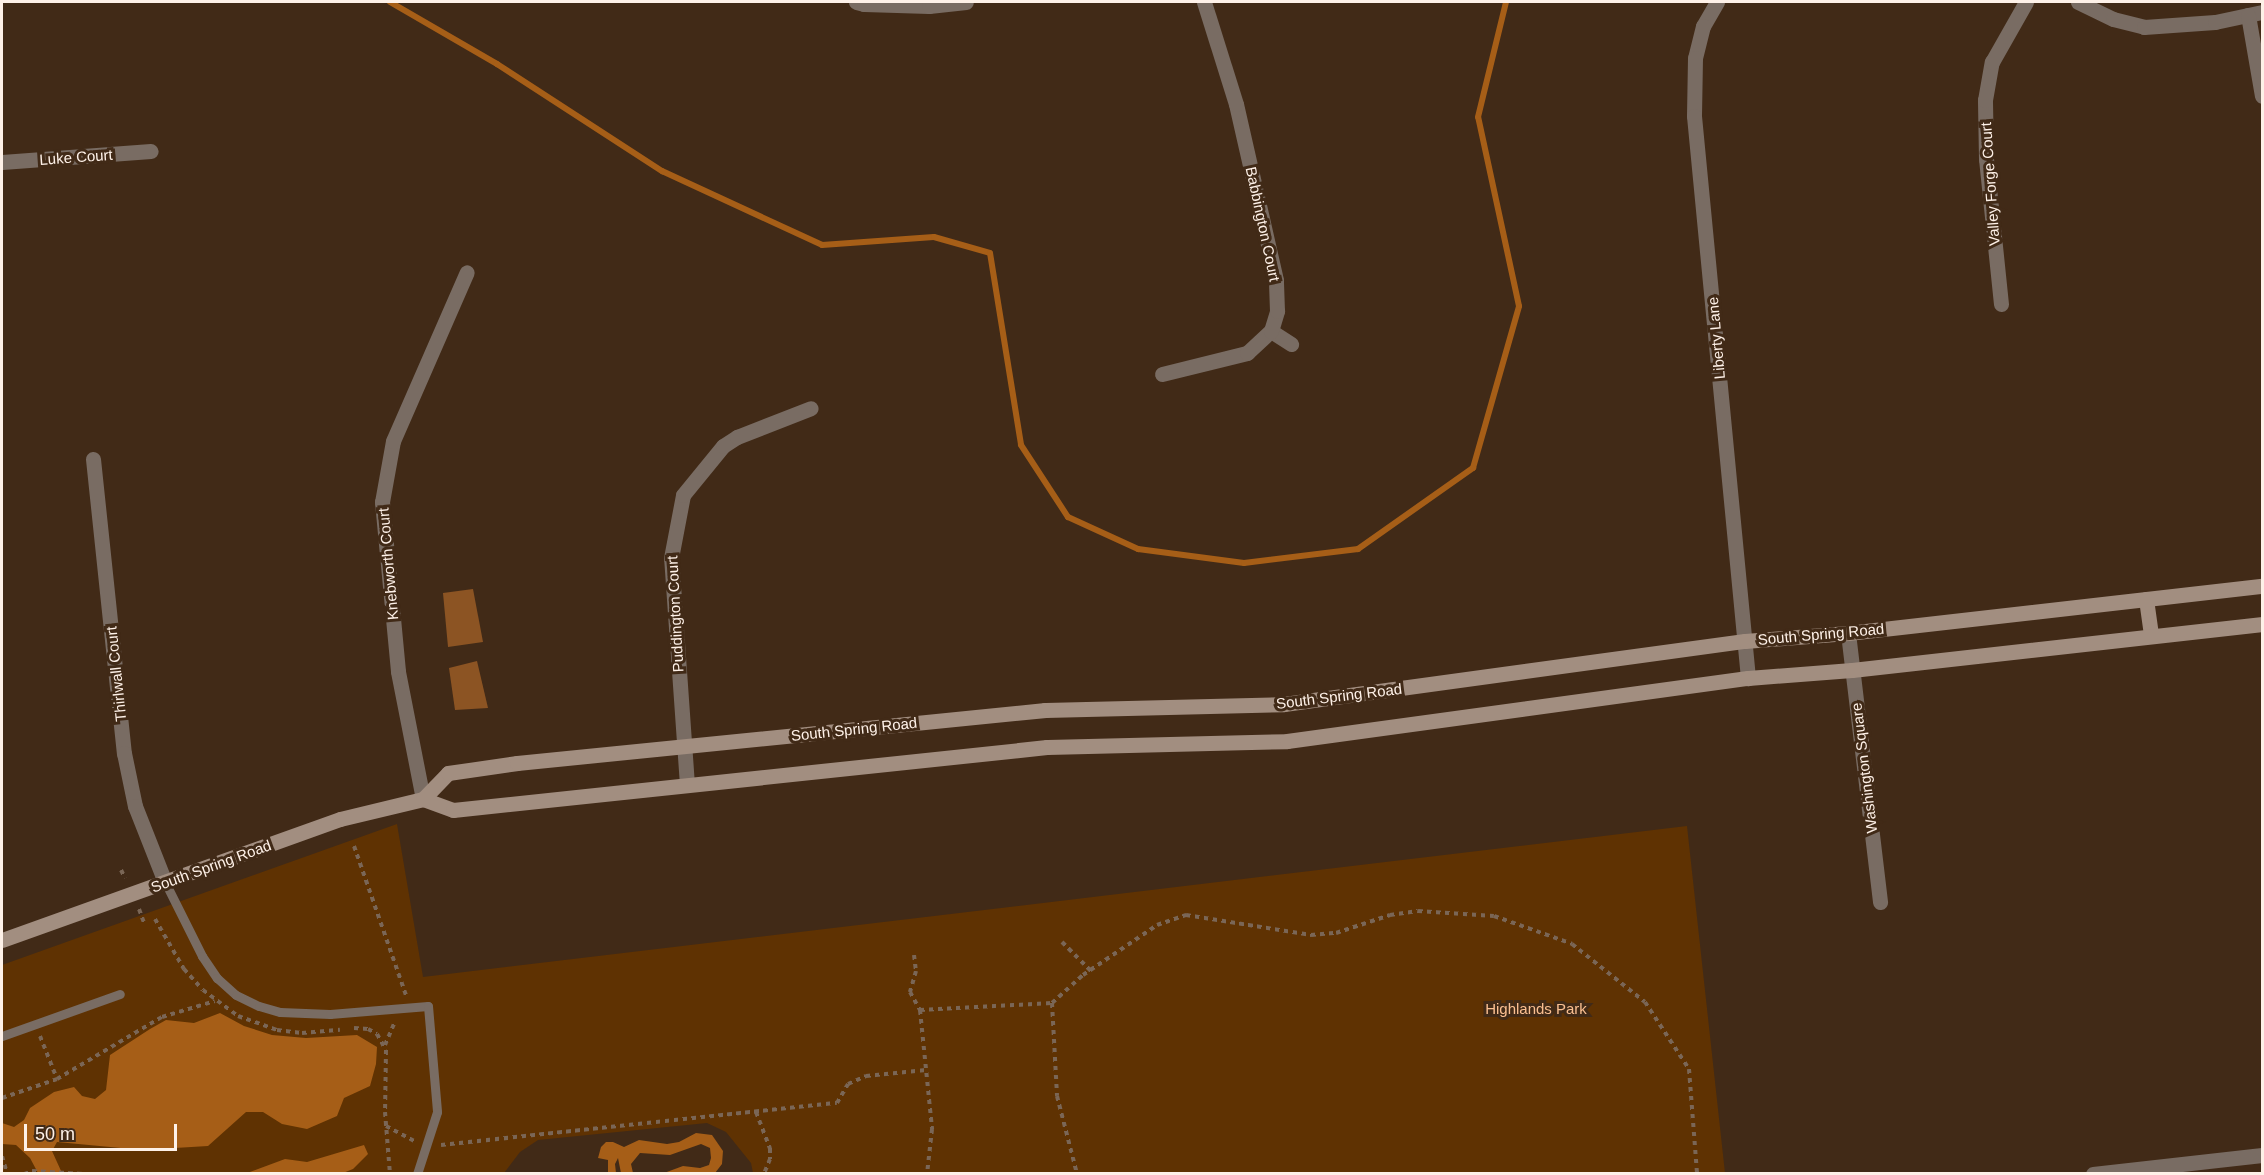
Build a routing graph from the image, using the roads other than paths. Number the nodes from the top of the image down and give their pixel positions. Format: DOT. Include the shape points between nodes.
graph roads {
  1 [pos="856,2"];
  2 [pos="966,2"];
  3 [pos="1204,2"];
  4 [pos="1717,2"];
  5 [pos="2026,2"];
  6 [pos="2078,2"];
  7 [pos="2255,13"];
  8 [pos="2262,96"];
  9 [pos="151,151"];
  10 [pos="2,162"];
  11 [pos="467,272"];
  12 [pos="2001,304"];
  13 [pos="1271,331"];
  14 [pos="1291,344"];
  15 [pos="1162,374"];
  16 [pos="811,408"];
  17 [pos="93,459"];
  18 [pos="2262,586"];
  19 [pos="2146,599"];
  20 [pos="2262,624"];
  21 [pos="1848,633"];
  22 [pos="2151,636"];
  23 [pos="1745,641"];
  24 [pos="1852,670"];
  25 [pos="1748,678"];
  26 [pos="683,748"];
  27 [pos="687,785"];
  28 [pos="423,799"];
  29 [pos="165,882"];
  30 [pos="1880,902"];
  31 [pos="2,940"];
  32 [pos="120,994"];
  33 [pos="2,1036"];
  34 [pos="2262,1155"];
  35 [pos="417,1173"];
  36 [pos="2093,1173"];
  1 -- 2 [label="street" via="929,6"];
  3 -- 13 [label="street, Babbington Court" via="1236,104 1276,280 1277,311"];
  4 -- 23 [label="street, Liberty Lane" via="1703,26 1695,58 1694,116"];
  5 -- 12 [label="street, Valley Forge Court" via="1992,62 1985,100 1986,159"];
  6 -- 7 [label="street" via="2113,19 2144,27 2179,27"];
  7 -- 8 [label="street"];
  9 -- 10 [label="street, Luke Court"];
  11 -- 28 [label="street, Knebworth Court" via="393,441 382,502 398,671"];
  13 -- 14 [label="street"];
  13 -- 15 [label="street" via="1246,353"];
  16 -- 26 [label="street, Puddington Court" via="737,436 723,446 683,495 670,558"];
  17 -- 29 [label="street, Thirlwall Court" via="124,753 135,806"];
  18 -- 19 [label="main road, South Spring Road"];
  19 -- 21 [label="main road, South Spring Road"];
  19 -- 22 [label="main road"];
  20 -- 22 [label="main road"];
  21 -- 23 [label="main road, South Spring Road"];
  21 -- 24 [label="street, Washington Square"];
  22 -- 24 [label="main road"];
  23 -- 25 [label="street, Liberty Lane"];
  23 -- 26 [label="main road, South Spring Road" via="1284,704 1045,710"];
  24 -- 25 [label="main road"];
  24 -- 30 [label="street, Washington Square"];
  25 -- 27 [label="main road" via="1287,741 1047,747"];
  26 -- 27 [label="street, Puddington Court"];
  26 -- 28 [label="main road, South Spring Road" via="448,773"];
  27 -- 28 [label="main road" via="453,810"];
  28 -- 29 [label="main road, South Spring Road" via="339,819"];
  29 -- 31 [label="main road, South Spring Road"];
  29 -- 35 [label="lane" via="202,956 217,978 236,995 280,1012 330,1014 428,1006 437,1112"];
  32 -- 33 [label="lane"];
  34 -- 36 [label="street"];
}
